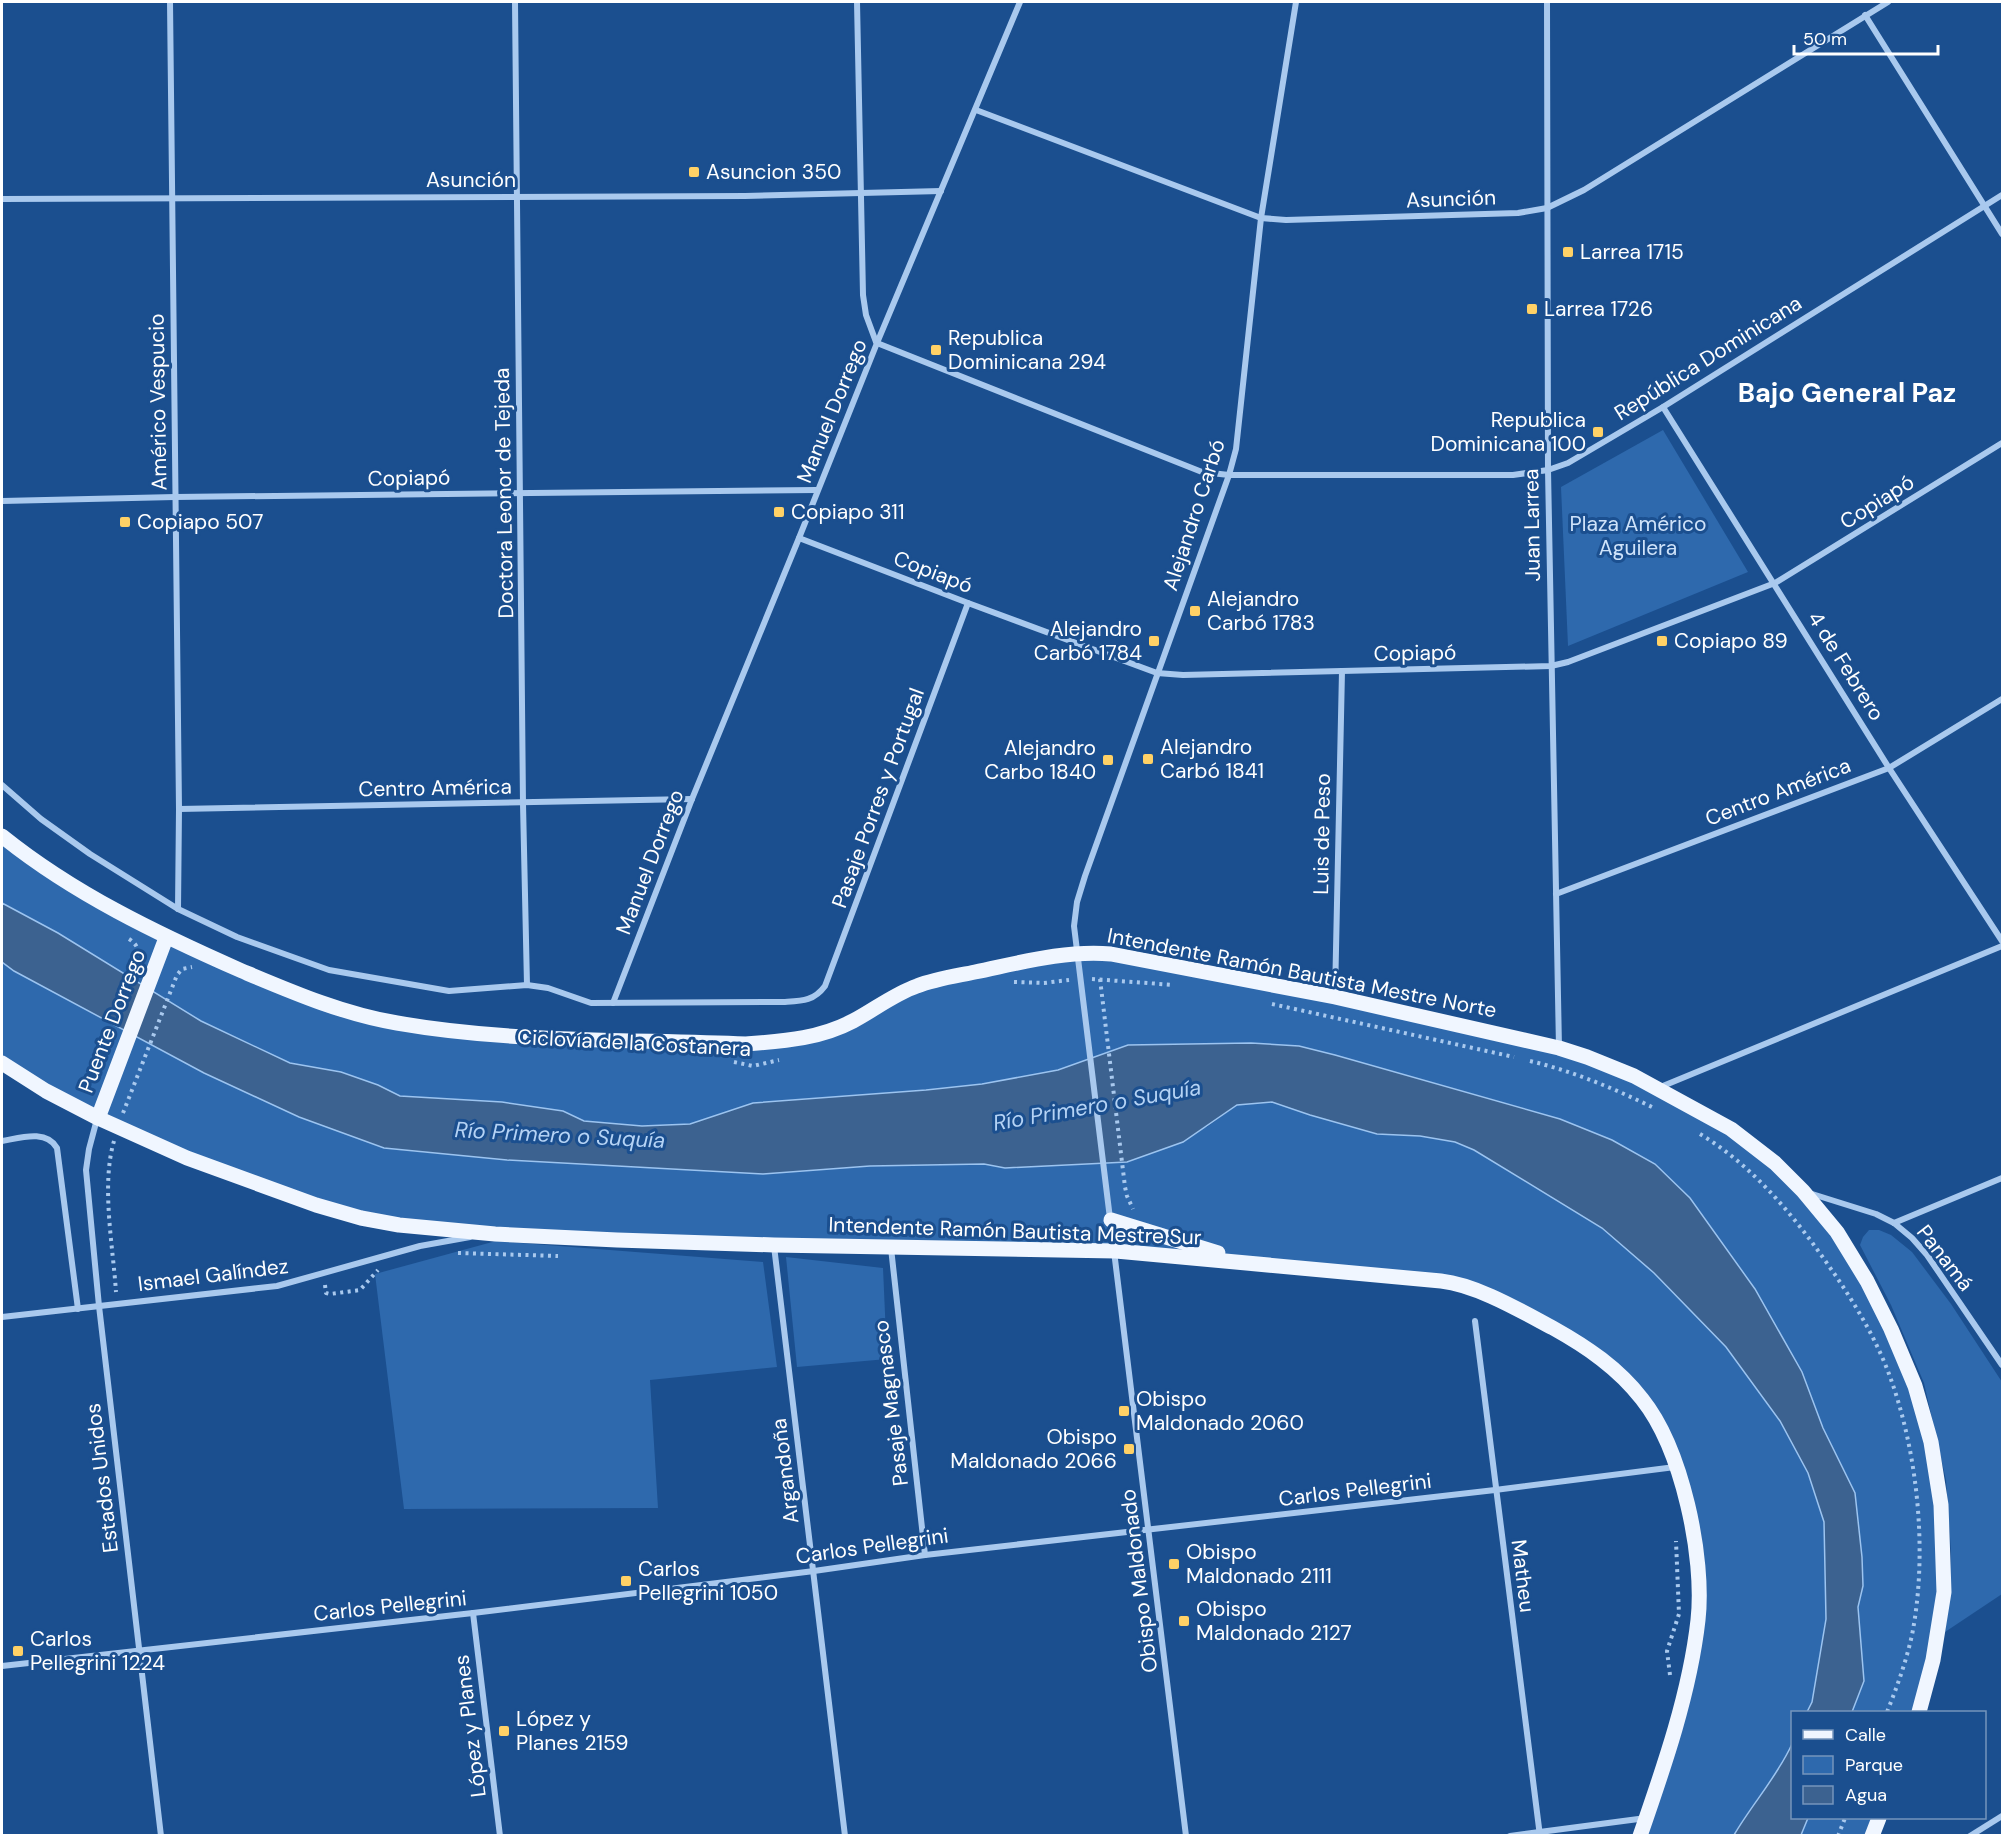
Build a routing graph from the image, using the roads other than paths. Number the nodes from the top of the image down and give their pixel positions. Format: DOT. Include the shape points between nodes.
graph roads {
  1 [pos="170,2"];
  2 [pos="515,2"];
  3 [pos="857,2"];
  4 [pos="1020,2"];
  5 [pos="1296,2"];
  6 [pos="1547,2"];
  7 [pos="1888,2"];
  8 [pos="1865,15"];
  9 [pos="976,110"];
  10 [pos="941,191"];
  11 [pos="860,193"];
  12 [pos="2002,195"];
  13 [pos="517,196"];
  14 [pos="172,198"];
  15 [pos="2,199"];
  16 [pos="1985,206"];
  17 [pos="1547,208"];
  18 [pos="1261,218"];
  19 [pos="2002,234"];
  20 [pos="877,343"];
  21 [pos="1663,406"];
  22 [pos="2002,443"];
  23 [pos="1548,470"];
  24 [pos="1229,475"];
  25 [pos="817,490"];
  26 [pos="520,493"];
  27 [pos="175,497"];
  28 [pos="2,501"];
  29 [pos="800,538"];
  30 [pos="1775,583"];
  31 [pos="968,603"];
  32 [pos="1551,666"];
  33 [pos="1342,671"];
  34 [pos="1157,673"];
  35 [pos="2002,699"];
  36 [pos="1889,768"];
  37 [pos="2,785"];
  38 [pos="692,799"];
  39 [pos="523,804"];
  40 [pos="179,809"];
  41 [pos="2,836"];
  42 [pos="1556,894"];
  43 [pos="178,909"];
  44 [pos="166,938"];
  45 [pos="2002,941"];
  46 [pos="2002,946"];
  47 [pos="1076,953"];
  48 [pos="527,985"];
  49 [pos="1335,997"];
  50 [pos="613,1003"];
  51 [pos="1559,1048"];
  52 [pos="2,1063"];
  53 [pos="1657,1088"];
  54 [pos="98,1118"];
  55 [pos="2,1141"];
  56 [pos="2002,1178"];
  57 [pos="1803,1191"];
  58 [pos="1107,1195"];
  59 [pos="1111,1220"];
  60 [pos="1894,1223"];
  61 [pos="495,1234"];
  62 [pos="774,1245"];
  63 [pos="891,1247"];
  64 [pos="1116,1251"];
  65 [pos="1247,1262"];
  66 [pos="99,1306"];
  67 [pos="78,1309"];
  68 [pos="2,1317"];
  69 [pos="1475,1321"];
  70 [pos="2002,1365"];
  71 [pos="1676,1467"];
  72 [pos="1496,1490"];
  73 [pos="1149,1530"];
  74 [pos="925,1555"];
  75 [pos="814,1571"];
  76 [pos="473,1613"];
  77 [pos="139,1650"];
  78 [pos="2,1666"];
  79 [pos="1920,1711"];
  80 [pos="2002,1816"];
  81 [pos="1647,1818"];
  82 [pos="1879,1819"];
  83 [pos="1540,1834"];
  84 [pos="161,1836"];
  85 [pos="500,1836"];
  86 [pos="845,1836"];
  87 [pos="1186,1836"];
  88 [pos="1510,1836"];
  89 [pos="1640,1836"];
  90 [pos="1872,1836"];
  91 [pos="1970,1836"];
  1 -- 14 [label="street, Américo Vespucio"];
  2 -- 13 [label="street, Doctora Leonor de Tejeda"];
  3 -- 11 [label="street"];
  4 -- 9 [label="street, Manuel Dorrego"];
  5 -- 18 [label="street, Alejandro Carbó"];
  6 -- 17 [label="street, Juan Larrea"];
  7 -- 8 [label="street, Asunción"];
  8 -- 16 [label="street"];
  8 -- 17 [label="street, Asunción" via="1584,190"];
  9 -- 10 [label="street, Manuel Dorrego"];
  9 -- 18 [label="street, Asunción"];
  10 -- 11 [label="street, Asunción"];
  10 -- 20 [label="street, Manuel Dorrego"];
  11 -- 13 [label="street, Asunción"];
  11 -- 20 [label="street" via="863,295"];
  12 -- 16 [label="street, República Dominicana"];
  13 -- 14 [label="street, Asunción"];
  13 -- 26 [label="street, Doctora Leonor de Tejeda"];
  14 -- 15 [label="street, Asunción"];
  14 -- 27 [label="street, Américo Vespucio"];
  16 -- 19 [label="street"];
  16 -- 21 [label="street, República Dominicana"];
  17 -- 18 [label="street, Asunción" via="1518,213"];
  17 -- 23 [label="street, Juan Larrea"];
  18 -- 24 [label="street, Alejandro Carbó" via="1236,449"];
  20 -- 24 [label="street, República Dominicana" via="1202,472"];
  20 -- 25 [label="street, Manuel Dorrego"];
  21 -- 23 [label="street, República Dominicana" via="1568,463"];
  21 -- 30 [label="street, 4 de Febrero"];
  22 -- 30 [label="street, Copiapó"];
  23 -- 24 [label="street, República Dominicana" via="1513,475"];
  23 -- 32 [label="street, Juan Larrea"];
  24 -- 34 [label="street, Alejandro Carbó"];
  25 -- 26 [label="street, Copiapó"];
  25 -- 29 [label="street, Manuel Dorrego"];
  26 -- 27 [label="street, Copiapó"];
  26 -- 39 [label="street, Doctora Leonor de Tejeda"];
  27 -- 28 [label="street, Copiapó"];
  27 -- 40 [label="street, Américo Vespucio"];
  29 -- 31 [label="street, Copiapó"];
  29 -- 38 [label="street, Manuel Dorrego"];
  30 -- 32 [label="street, Copiapó"];
  30 -- 36 [label="street, 4 de Febrero"];
  31 -- 34 [label="street, Copiapó"];
  31 -- 50 [label="street, Pasaje Porres y Portugal" via="819,994 812,999 785,1002"];
  32 -- 33 [label="street, Copiapó"];
  32 -- 42 [label="street, Juan Larrea"];
  33 -- 34 [label="street, Copiapó"];
  33 -- 49 [label="street, Luis de Peso"];
  34 -- 47 [label="street, Alejandro Carbó" via="1077,902"];
  35 -- 36 [label="street, Centro América"];
  36 -- 42 [label="street, Centro América"];
  36 -- 45 [label="street, 4 de Febrero"];
  37 -- 43 [label="street" via="90,854"];
  38 -- 39 [label="street, Centro América"];
  38 -- 50 [label="street, Manuel Dorrego"];
  39 -- 40 [label="street, Centro América"];
  39 -- 48 [label="street, Doctora Leonor de Tejeda"];
  40 -- 43 [label="street, Américo Vespucio"];
  41 -- 44 [label="main road, Intendente Ramón Bautista Mestre Norte" via="62,881"];
  42 -- 51 [label="street, Juan Larrea"];
  43 -- 48 [label="street" via="237,937 329,970 449,991"];
  44 -- 47 [label="main road, Intendente Ramón Bautista Mestre Norte" via="328,1005 396,1023 499,1035 746,1044 825,1033 927,982"];
  44 -- 54 [label="main road, Puente Dorrego"];
  46 -- 53 [label="street"];
  47 -- 49 [label="main road, Intendente Ramón Bautista Mestre Norte" via="1111,954"];
  47 -- 58 [label="street, Alejandro Carbó"];
  48 -- 50 [label="street" via="591,1003"];
  49 -- 51 [label="main road, Intendente Ramón Bautista Mestre Norte"];
  51 -- 53 [label="main road, Intendente Ramón Bautista Mestre Norte" via="1613,1066"];
  52 -- 54 [label="main road, Intendente Ramón Bautista Mestre Sur"];
  53 -- 57 [label="main road, Intendente Ramón Bautista Mestre Norte" via="1731,1129"];
  54 -- 61 [label="main road, Intendente Ramón Bautista Mestre Sur" via="196,1162 316,1205 399,1225"];
  54 -- 66 [label="street, Estados Unidos" via="86,1170"];
  55 -- 67 [label="street" via="40,1136 47,1137 57,1148"];
  56 -- 60 [label="street"];
  57 -- 60 [label="street, Panamá"];
  57 -- 79 [label="main road, Intendente Ramón Bautista Mestre Norte" via="1837,1232 1868,1281 1915,1386 1930,1442 1941,1505 1944,1592"];
  58 -- 59 [label="street, Obispo Maldonado"];
  59 -- 64 [label="street, Obispo Maldonado"];
  59 -- 65 [label="main road"];
  60 -- 70 [label="street, Panamá" via="1927,1255"];
  61 -- 62 [label="main road, Intendente Ramón Bautista Mestre Sur"];
  61 -- 66 [label="street, Ismael Galíndez" via="440,1242 277,1286"];
  62 -- 63 [label="main road, Intendente Ramón Bautista Mestre Sur"];
  62 -- 75 [label="street, Argandoña"];
  63 -- 64 [label="main road, Intendente Ramón Bautista Mestre Sur"];
  63 -- 74 [label="street, Pasaje Magnasco"];
  64 -- 65 [label="main road, Intendente Ramón Bautista Mestre Sur"];
  64 -- 73 [label="street, Obispo Maldonado"];
  65 -- 71 [label="main road, Intendente Ramón Bautista Mestre Sur" via="1441,1281 1482,1293 1561,1333 1618,1372 1658,1423"];
  66 -- 67 [label="street, Ismael Galíndez"];
  66 -- 77 [label="street, Estados Unidos"];
  67 -- 68 [label="street, Ismael Galíndez"];
  69 -- 72 [label="street, Matheu"];
  71 -- 72 [label="street, Carlos Pellegrini"];
  71 -- 81 [label="main road, Intendente Ramón Bautista Mestre Sur" via="1692,1529 1698,1618 1680,1707"];
  72 -- 73 [label="street, Carlos Pellegrini"];
  72 -- 83 [label="street, Matheu"];
  73 -- 74 [label="street, Carlos Pellegrini"];
  73 -- 87 [label="street, Obispo Maldonado"];
  74 -- 75 [label="street, Carlos Pellegrini"];
  75 -- 76 [label="street, Carlos Pellegrini"];
  75 -- 86 [label="street, Argandoña"];
  76 -- 77 [label="street, Carlos Pellegrini"];
  76 -- 85 [label="street, López y Planes"];
  77 -- 78 [label="street, Carlos Pellegrini"];
  77 -- 84 [label="street, Estados Unidos"];
  80 -- 91 [label="street"];
  81 -- 83 [label="street"];
  81 -- 89 [label="main road, Intendente Ramón Bautista Mestre Sur"];
  82 -- 90 [label="main road"];
  83 -- 88 [label="street"];
}
